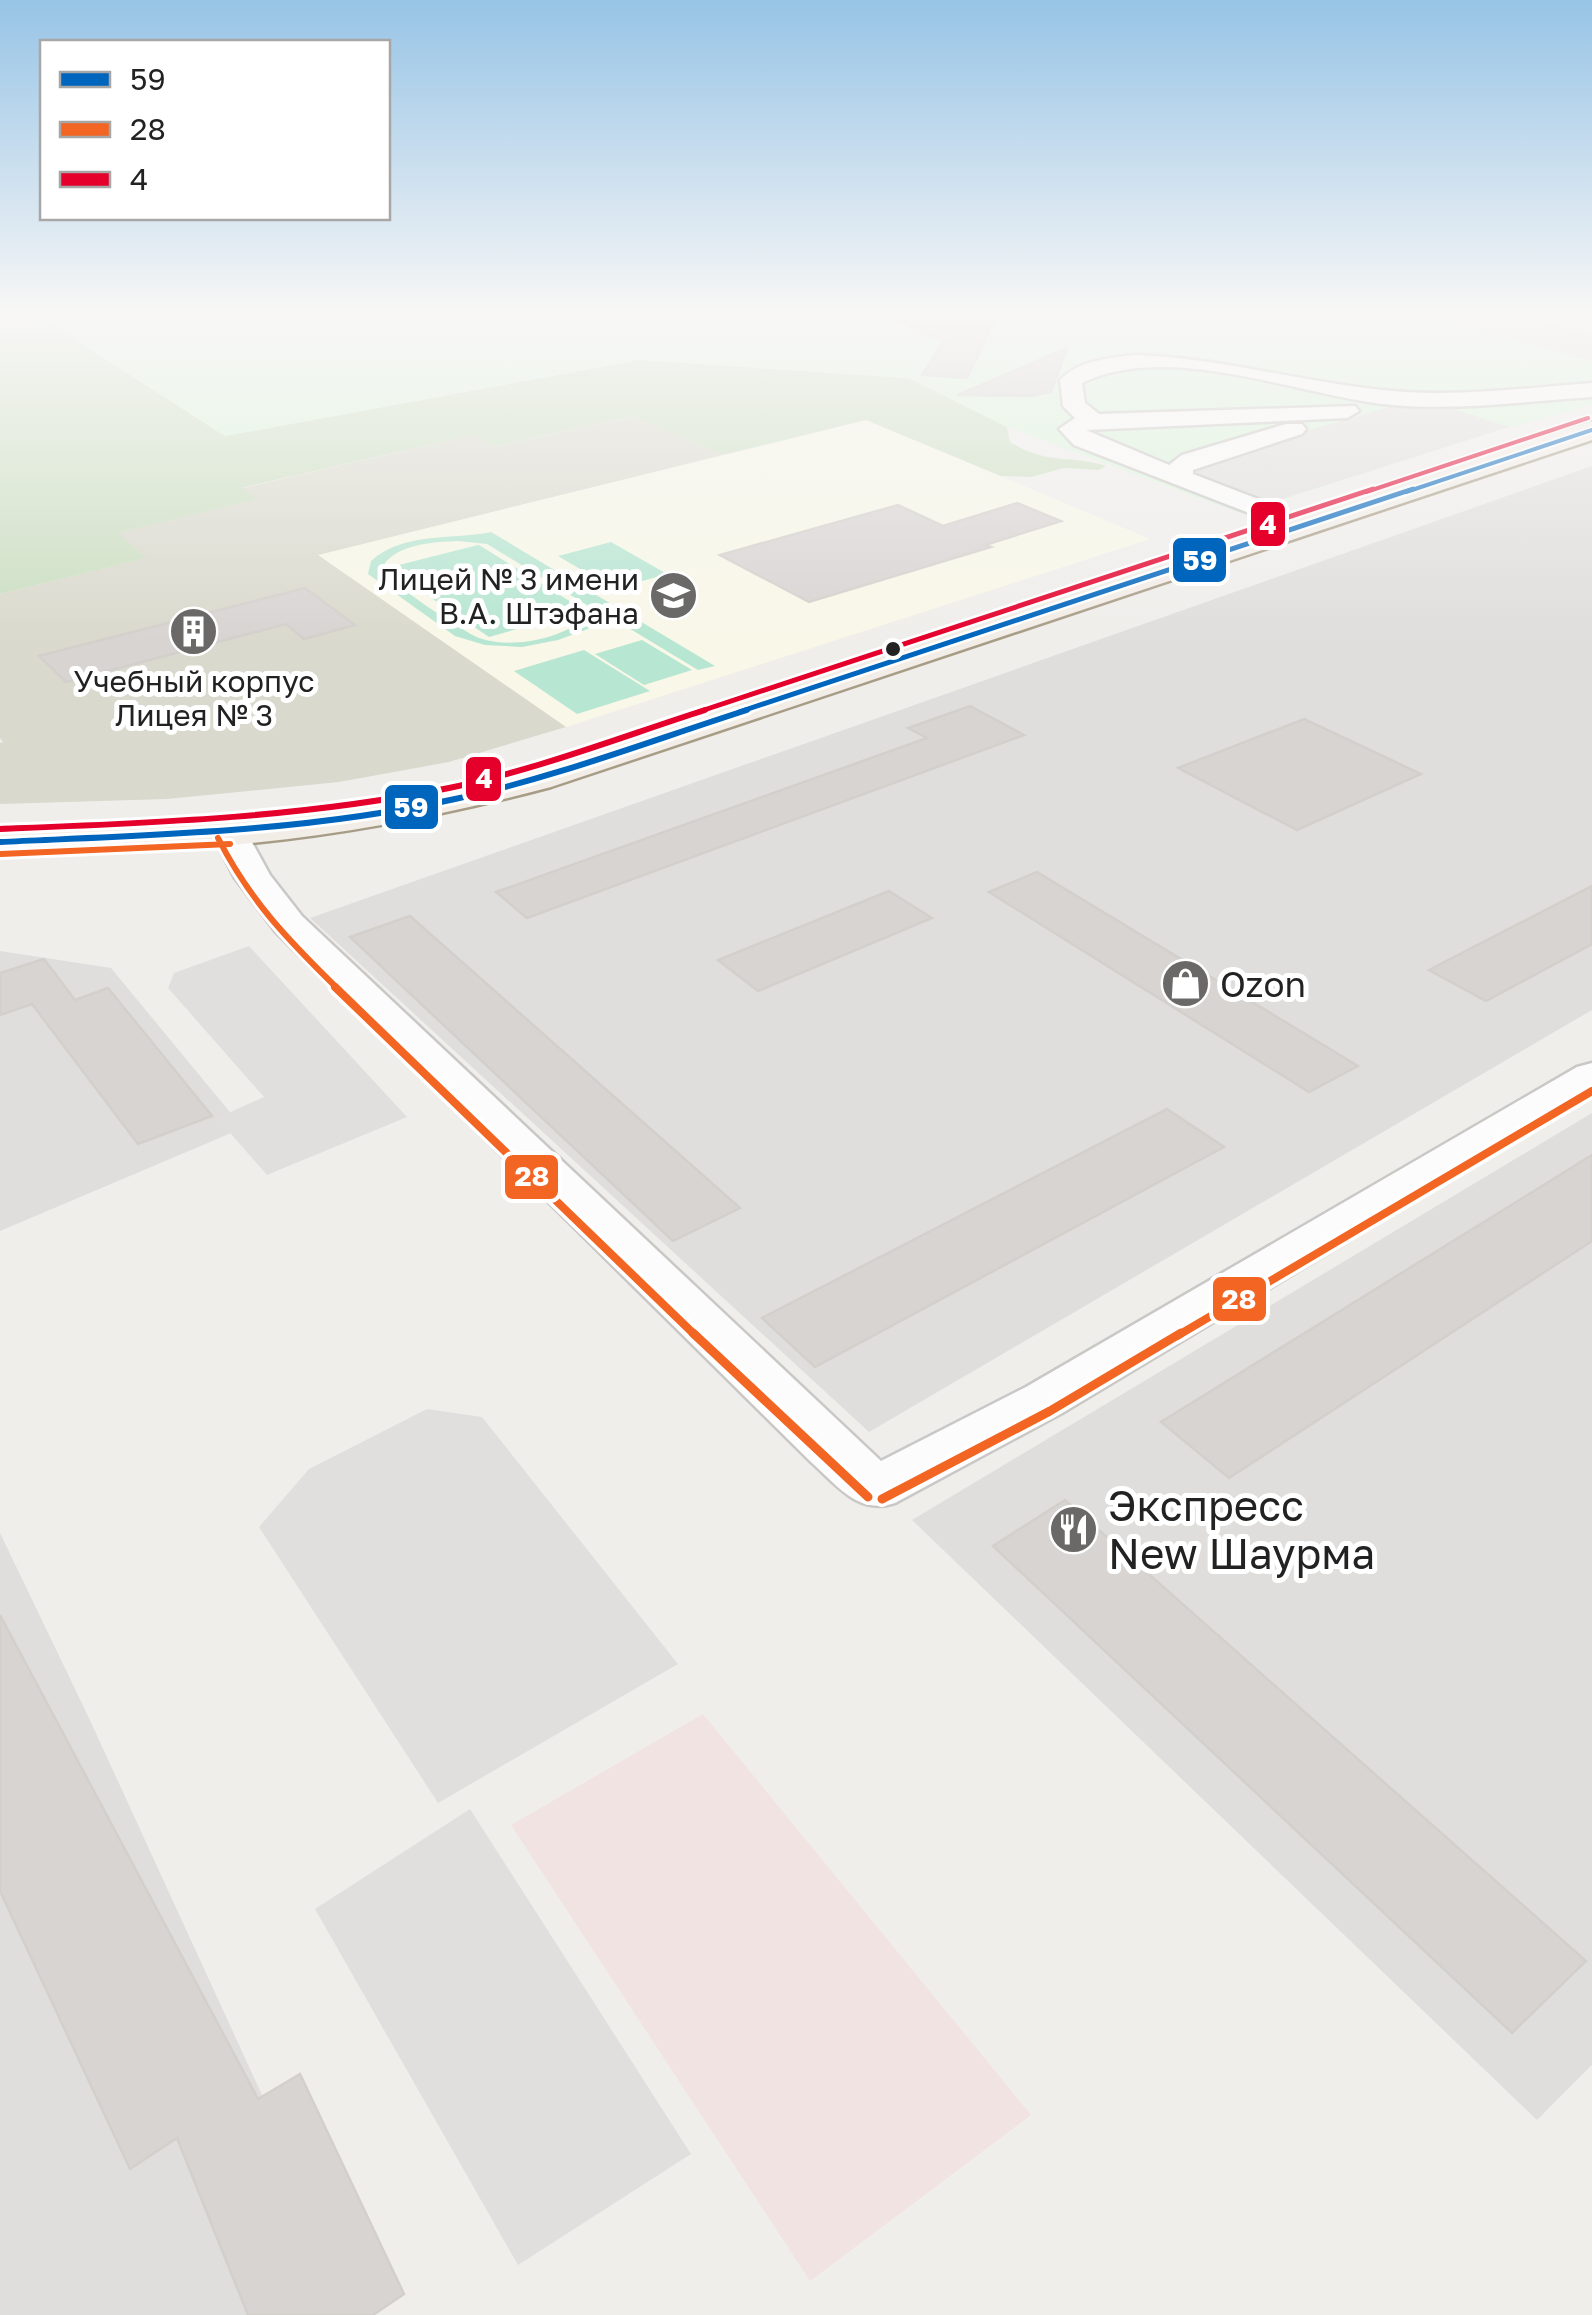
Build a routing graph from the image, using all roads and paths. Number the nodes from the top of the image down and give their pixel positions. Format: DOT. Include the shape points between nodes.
graph roads {
  1 [pos="1085,423"];
  2 [pos="1205,423"];
  3 [pos="1316,423"];
  4 [pos="1506,423"];
  5 [pos="1516,426"];
  6 [pos="1592,430"];
  7 [pos="1091,432"];
  8 [pos="1228,448"];
  9 [pos="1182,477"];
  10 [pos="1262,510"];
  11 [pos="229,832"];
  12 [pos="0,842"];
  13 [pos="1592,1076"];
  1 -- 7 [label="street"];
  2 -- 7 [label="street"];
  3 -- 8 [label="street"];
  4 -- 5 [label="street"];
  6 -- 11 [label="main road" via="536,778 362,816"];
  7 -- 8 [label="street" via="1173,452"];
  7 -- 9 [label="street"];
  8 -- 9 [label="street" via="1184,464 1178,470"];
  9 -- 10 [label="street"];
  11 -- 12 [label="main road"];
  11 -- 13 [label="street" via="253,878 289,924 876,1488 1044,1400"];
}
